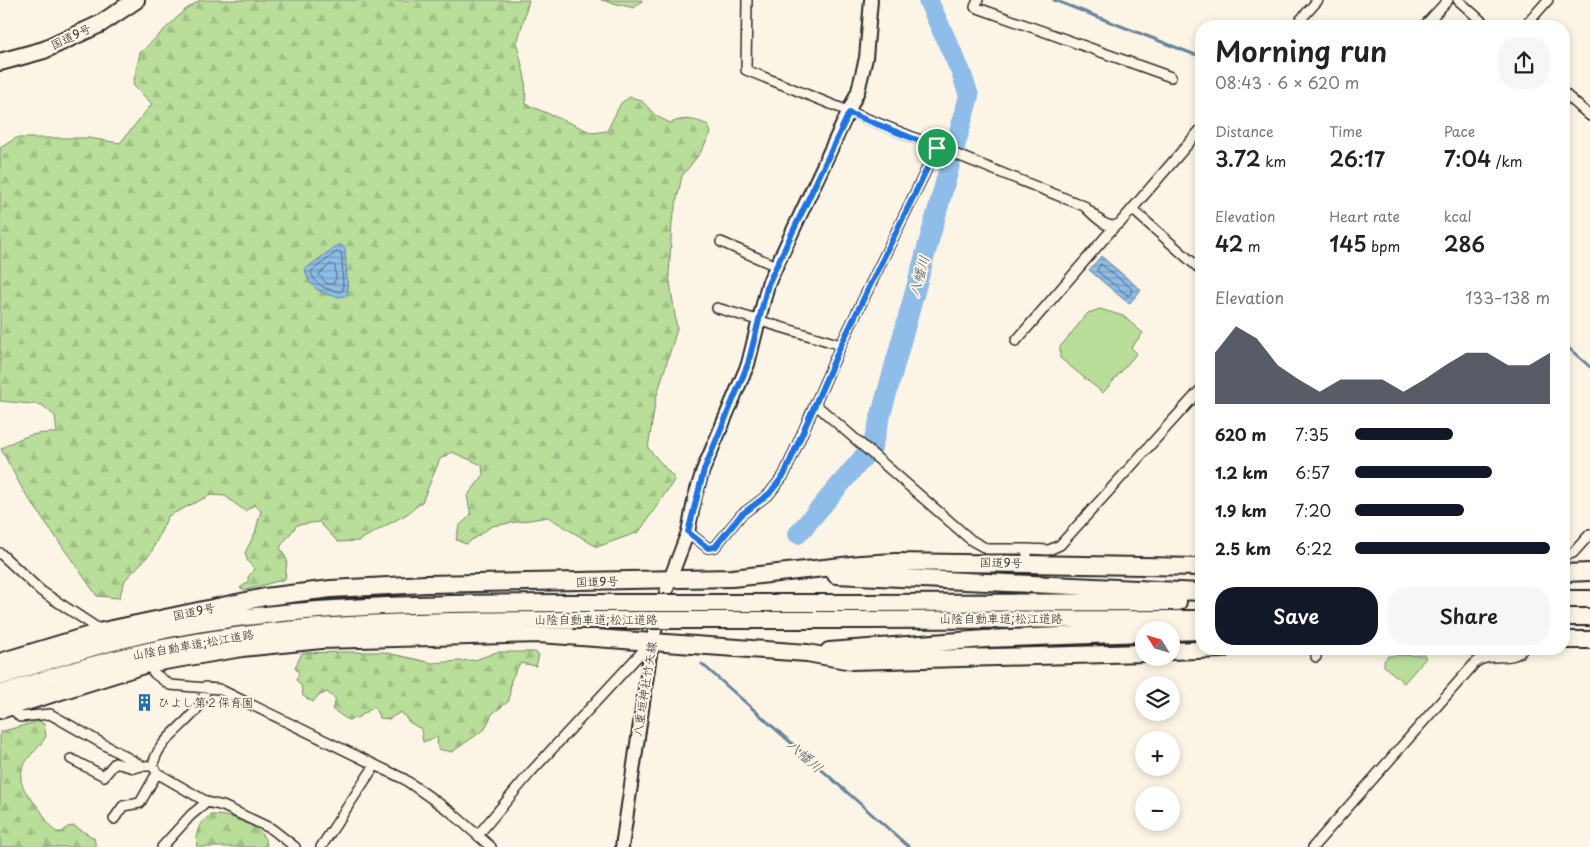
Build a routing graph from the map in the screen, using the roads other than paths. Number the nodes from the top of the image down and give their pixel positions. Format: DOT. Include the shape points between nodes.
graph roads {
  1 [pos="136,0"];
  2 [pos="747,0"];
  3 [pos="871,0"];
  4 [pos="978,0"];
  5 [pos="1318,0"];
  6 [pos="1448,0"];
  7 [pos="1458,0"];
  8 [pos="1548,0"];
  9 [pos="1300,20"];
  10 [pos="1430,20"];
  11 [pos="1480,20"];
  12 [pos="1530,20"];
  13 [pos="0,62"];
  14 [pos="1171,77"];
  15 [pos="1570,98"];
  16 [pos="849,113"];
  17 [pos="1590,116"];
  18 [pos="1195,136"];
  19 [pos="937,148"];
  20 [pos="1132,209"];
  21 [pos="1114,227"];
  22 [pos="721,242"];
  23 [pos="1195,265"];
  24 [pos="776,266"];
  25 [pos="717,308"];
  26 [pos="758,318"];
  27 [pos="1016,341"];
  28 [pos="841,345"];
  29 [pos="1195,396"];
  30 [pos="814,404"];
  31 [pos="688,532"];
  32 [pos="1590,534"];
  33 [pos="0,553"];
  34 [pos="1570,554"];
  35 [pos="1027,556"];
  36 [pos="1195,567"];
  37 [pos="1590,572"];
  38 [pos="773,573"];
  39 [pos="1570,573"];
  40 [pos="670,579"];
  41 [pos="1195,592"];
  42 [pos="1570,599"];
  43 [pos="1590,599"];
  44 [pos="1195,601"];
  45 [pos="1570,617"];
  46 [pos="1590,617"];
  47 [pos="1195,619"];
  48 [pos="102,631"];
  49 [pos="1195,631"];
  50 [pos="1180,632"];
  51 [pos="1135,633"];
  52 [pos="1570,640"];
  53 [pos="1590,640"];
  54 [pos="652,641"];
  55 [pos="1195,650"];
  56 [pos="1180,651"];
  57 [pos="807,652"];
  58 [pos="1135,653"];
  59 [pos="1507,655"];
  60 [pos="1,659"];
  61 [pos="147,664"];
  62 [pos="0,677"];
  63 [pos="206,687"];
  64 [pos="3,703"];
  65 [pos="71,759"];
  66 [pos="375,765"];
  67 [pos="142,766"];
  68 [pos="155,769"];
  69 [pos="207,802"];
  70 [pos="114,819"];
  71 [pos="478,835"];
  72 [pos="289,845"];
  73 [pos="1316,846"];
  74 [pos="162,847"];
  75 [pos="320,847"];
  76 [pos="491,847"];
  77 [pos="622,847"];
  1 -- 13 [label="highway, 国道9号" via="100,24 44,50"];
  2 -- 16 [label="street" via="746,70"];
  3 -- 16 [label="main road, 八重垣神社竹矢線" via="866,58"];
  4 -- 14 [label="street" via="975,7"];
  5 -- 9 [label="street"];
  6 -- 10 [label="street"];
  7 -- 11 [label="street"];
  8 -- 12 [label="street"];
  15 -- 17 [label="street"];
  16 -- 19 [label="street"];
  16 -- 24 [label="main road, 八重垣神社竹矢線"];
  18 -- 20 [label="street"];
  19 -- 21 [label="street" via="1084,206 1108,226"];
  19 -- 28 [label="street"];
  20 -- 21 [label="street"];
  20 -- 23 [label="street"];
  21 -- 27 [label="street"];
  22 -- 24 [label="street"];
  24 -- 26 [label="main road, 八重垣神社竹矢線"];
  25 -- 26 [label="street"];
  26 -- 28 [label="street"];
  26 -- 31 [label="main road, 八重垣神社竹矢線" via="748,364 704,470"];
  28 -- 30 [label="street"];
  29 -- 35 [label="street" via="1060,545"];
  30 -- 31 [label="street" via="784,475 769,494 741,515 715,547 708,548"];
  30 -- 35 [label="street" via="971,540 987,549"];
  31 -- 40 [label="main road, 八重垣神社竹矢線"];
  32 -- 34 [label="street"];
  33 -- 48 [label="street" via="40,591"];
  35 -- 36 [label="highway, 国道9号"];
  35 -- 38 [label="highway, 国道9号" via="896,562"];
  37 -- 39 [label="highway"];
  38 -- 40 [label="highway, 国道9号" via="732,578"];
  38 -- 41 [label="highway"];
  40 -- 48 [label="highway, 国道9号" via="331,589 265,597"];
  40 -- 54 [label="main road, 八重垣神社竹矢線"];
  42 -- 43 [label="highway"];
  44 -- 62 [label="highway, 山陰自動車道;松江道路, bridge" via="396,605 222,620 107,643"];
  45 -- 46 [label="highway"];
  47 -- 64 [label="highway, 山陰自動車道;松江道路, bridge" via="573,620 307,628 222,638 113,659"];
  48 -- 60 [label="highway, 国道9号"];
  49 -- 50 [label="highway"];
  51 -- 57 [label="highway" via="985,639"];
  52 -- 53 [label="highway"];
  54 -- 57 [label="highway"];
  54 -- 61 [label="highway" via="539,634 386,637 242,648"];
  54 -- 71 [label="street" via="530,773"];
  54 -- 77 [label="main road, 八重垣神社竹矢線"];
  55 -- 56 [label="highway"];
  57 -- 58 [label="highway" via="852,661"];
  59 -- 73 [label="street" via="1486,657 1475,663"];
  61 -- 63 [label="street" via="170,685"];
  61 -- 64 [label="highway"];
  63 -- 66 [label="street" via="219,688 254,704"];
  63 -- 68 [label="street" via="203,702 158,750"];
  64 -- 67 [label="street" via="20,718 50,714"];
  65 -- 67 [label="street" via="104,776 115,763 134,768"];
  66 -- 71 [label="street" via="426,792"];
  66 -- 75 [label="street"];
  67 -- 68 [label="street"];
  68 -- 69 [label="street"];
  68 -- 70 [label="street" via="140,803 123,806"];
  69 -- 72 [label="street" via="272,829"];
  69 -- 74 [label="street"];
  71 -- 76 [label="street"];
}
